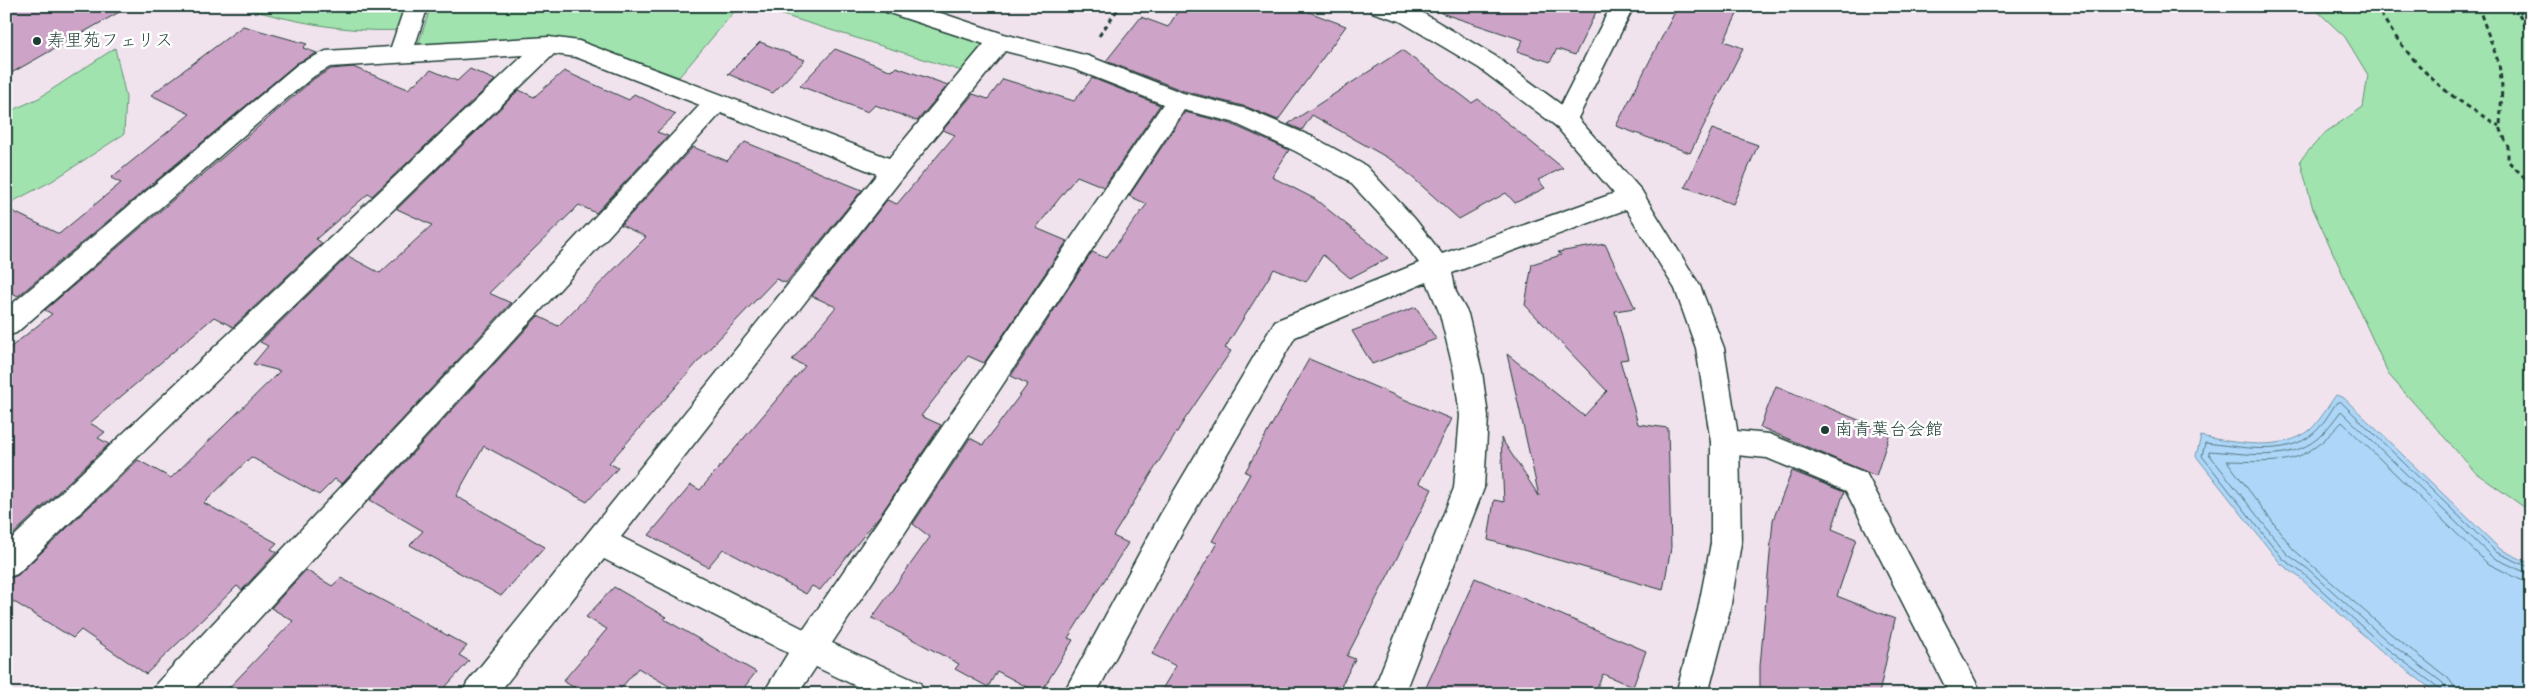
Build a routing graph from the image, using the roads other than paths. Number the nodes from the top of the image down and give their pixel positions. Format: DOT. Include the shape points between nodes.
graph roads {
  1 [pos="416,6"];
  2 [pos="894,6"];
  3 [pos="1380,6"];
  4 [pos="1623,6"];
  5 [pos="1410,10"];
  6 [pos="1000,41"];
  7 [pos="549,45"];
  8 [pos="401,53"];
  9 [pos="1178,100"];
  10 [pos="716,103"];
  11 [pos="1565,120"];
  12 [pos="894,170"];
  13 [pos="1632,197"];
  14 [pos="1437,267"];
  15 [pos="6,325"];
  16 [pos="1725,442"];
  17 [pos="600,542"];
  18 [pos="6,564"];
  19 [pos="809,648"];
  20 [pos="168,694"];
  21 [pos="478,694"];
  22 [pos="778,694"];
  23 [pos="909,694"];
  24 [pos="1079,694"];
  25 [pos="1388,694"];
  26 [pos="1692,694"];
  27 [pos="1966,694"];
  1 -- 8 [label="street"];
  2 -- 6 [label="street"];
  3 -- 5 [label="street"];
  4 -- 11 [label="street"];
  5 -- 11 [label="street" via="1488,62"];
  6 -- 9 [label="street" via="1080,62"];
  6 -- 12 [label="street"];
  7 -- 8 [label="street"];
  7 -- 10 [label="street" via="579,49"];
  7 -- 18 [label="street"];
  8 -- 15 [label="street" via="326,59 306,70"];
  9 -- 14 [label="street" via="1238,115 1304,144 1357,173 1406,226"];
  9 -- 19 [label="street"];
  10 -- 12 [label="street"];
  10 -- 20 [label="street"];
  11 -- 13 [label="street"];
  12 -- 17 [label="street"];
  13 -- 14 [label="street"];
  13 -- 16 [label="street" via="1687,286 1710,348"];
  14 -- 24 [label="street" via="1286,329 1170,524"];
  14 -- 25 [label="street" via="1443,292 1454,314 1468,372 1474,416 1469,488 1458,523"];
  16 -- 26 [label="street" via="1726,543 1714,610"];
  16 -- 27 [label="street" via="1769,446 1856,482"];
  17 -- 19 [label="street"];
  17 -- 21 [label="street"];
  19 -- 22 [label="street"];
  19 -- 23 [label="street"];
}
